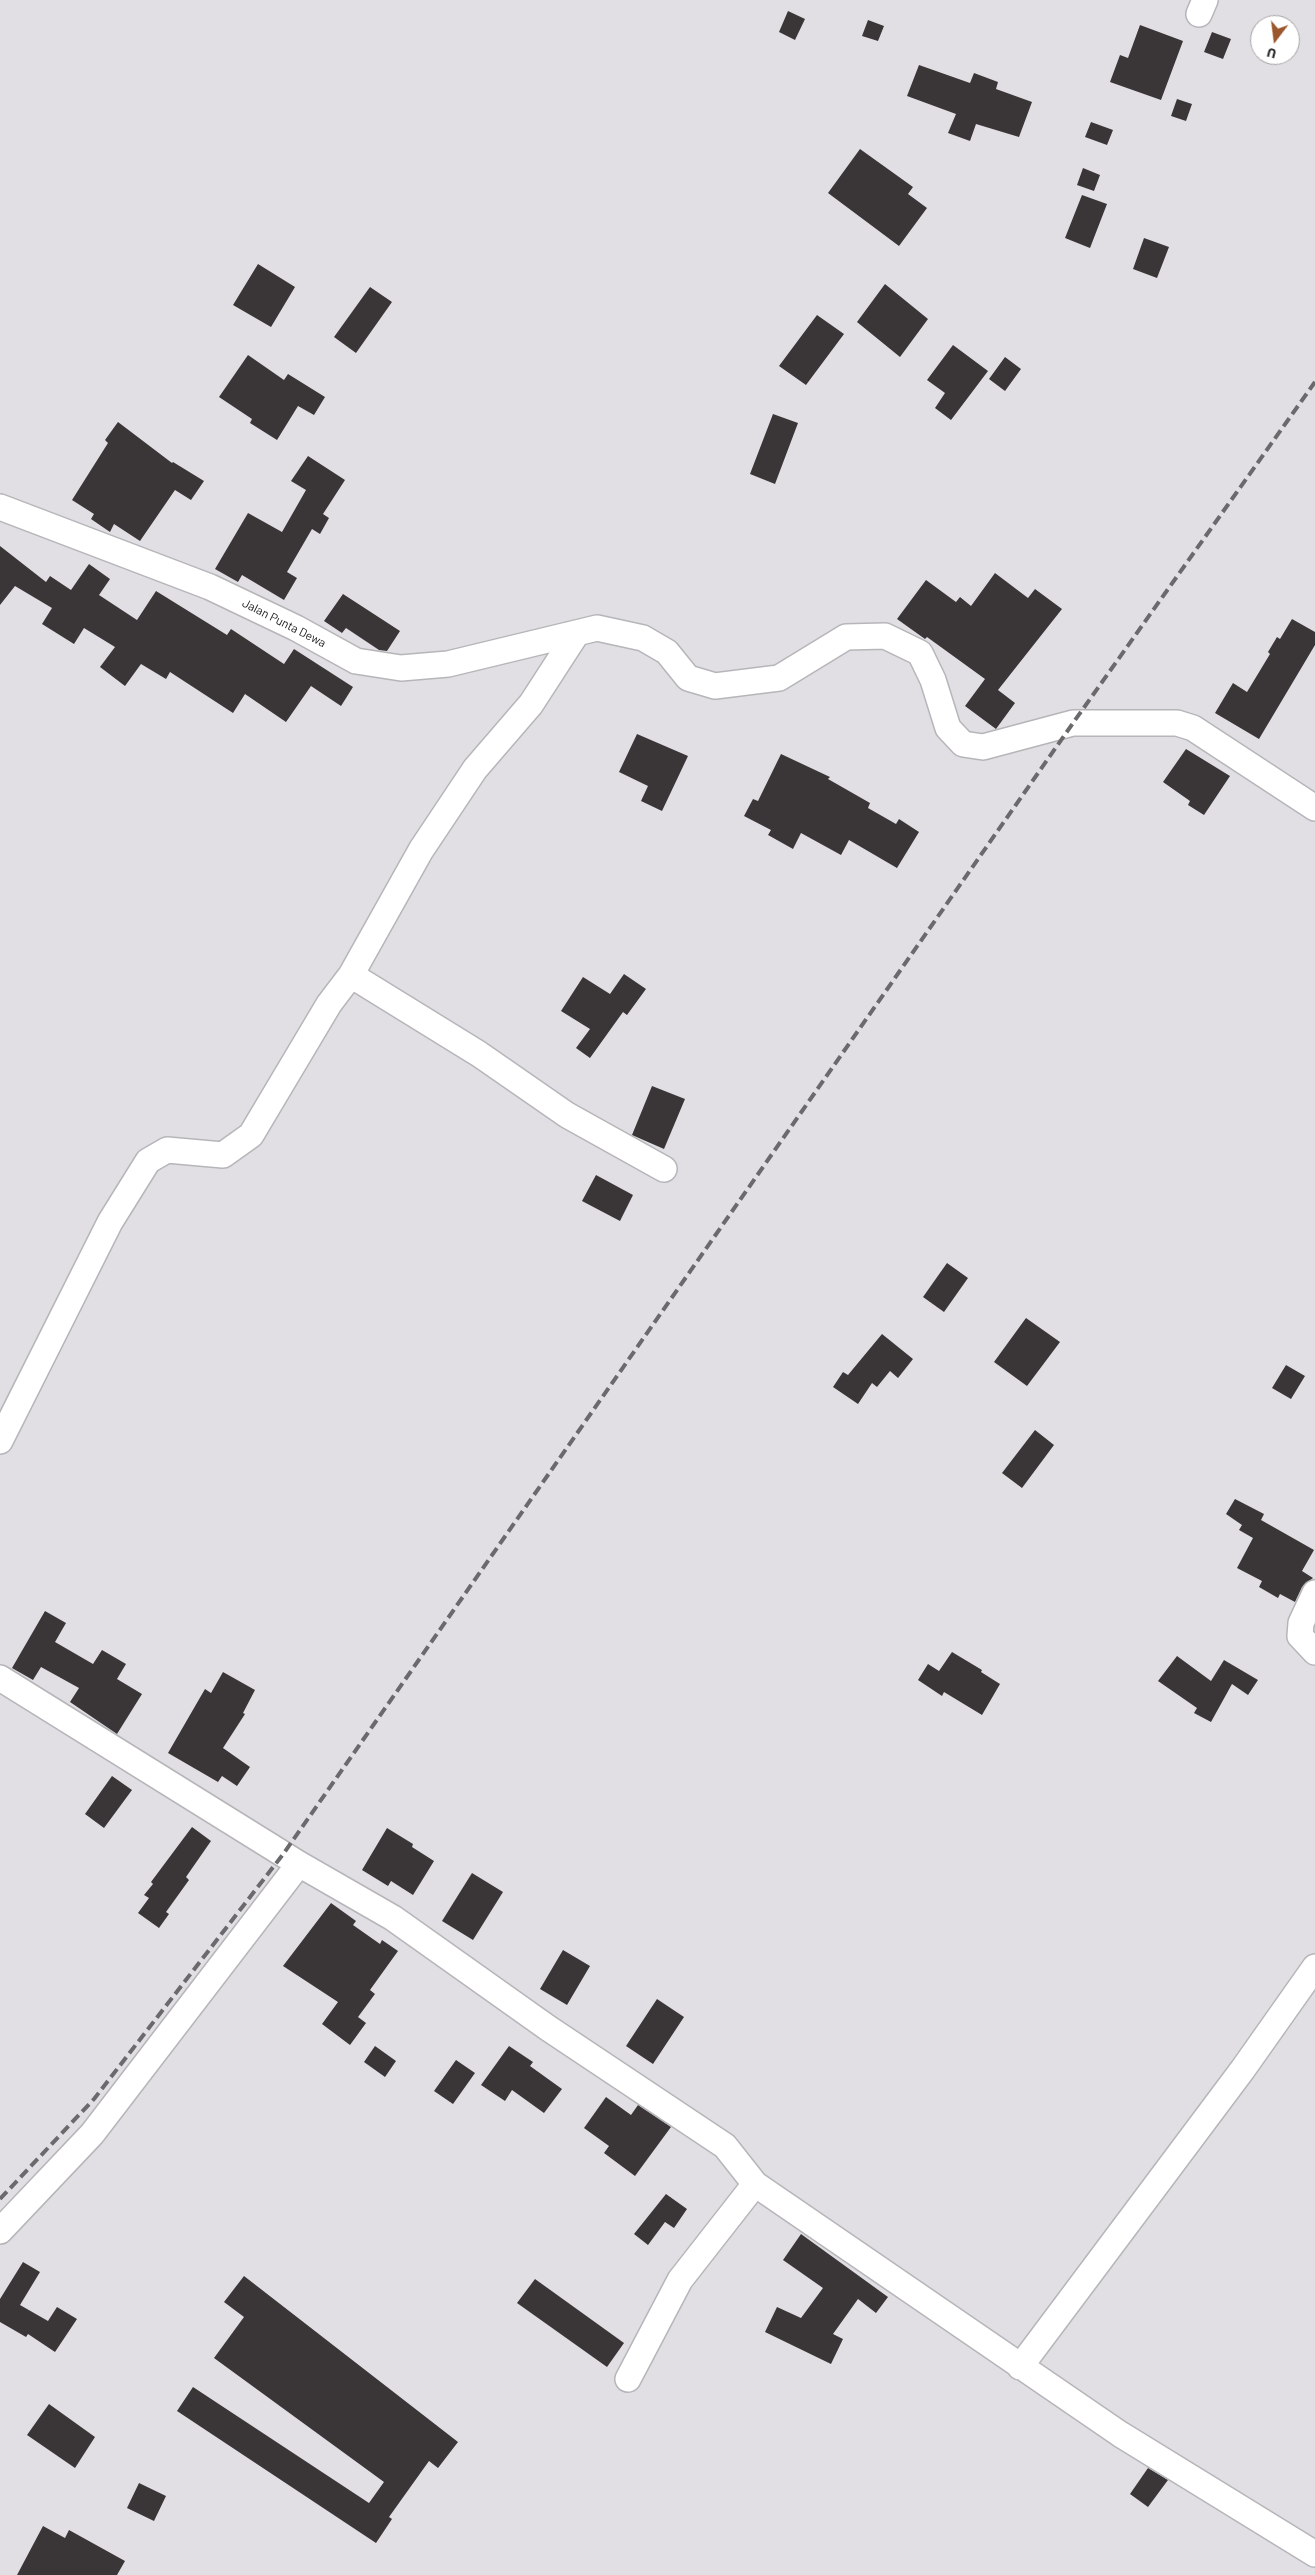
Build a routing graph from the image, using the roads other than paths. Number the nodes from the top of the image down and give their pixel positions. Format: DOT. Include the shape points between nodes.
graph roads {
  1 [pos="0,507"];
  2 [pos="577,633"];
  3 [pos="1315,808"];
  4 [pos="351,975"];
  5 [pos="664,1169"];
  6 [pos="0,1441"];
  7 [pos="1315,1593"];
  8 [pos="1315,1652"];
  9 [pos="0,1678"];
  10 [pos="299,1864"];
  11 [pos="1315,1967"];
  12 [pos="755,2184"];
  13 [pos="0,2231"];
  14 [pos="1020,2367"];
  15 [pos="628,2379"];
  16 [pos="1315,2554"];
  1 -- 2 [label="street, Jalan Punta Dewa" via="210,587 356,660 401,668 448,664"];
  2 -- 3 [label="street, Jalan Punta Dewa" via="597,628 643,638 667,652 688,678 715,686 779,678 846,637 885,636 920,653 933,680 948,728 963,744 983,747 1073,723 1176,722 1193,728"];
  2 -- 4 [label="street" via="531,704 476,769 421,850"];
  4 -- 5 [label="street" via="479,1054 567,1115"];
  4 -- 6 [label="street" via="329,1004 251,1135 223,1155 167,1150 148,1161 110,1222"];
  7 -- 8 [label="street" via="1301,1623 1300,1636"];
  9 -- 10 [label="street"];
  10 -- 12 [label="street" via="392,1918 548,2028 726,2146"];
  10 -- 13 [label="street" via="92,2134"];
  11 -- 14 [label="street" via="1243,2069"];
  12 -- 14 [label="street"];
  12 -- 15 [label="street" via="680,2280"];
  14 -- 16 [label="street" via="1120,2434"];
}
